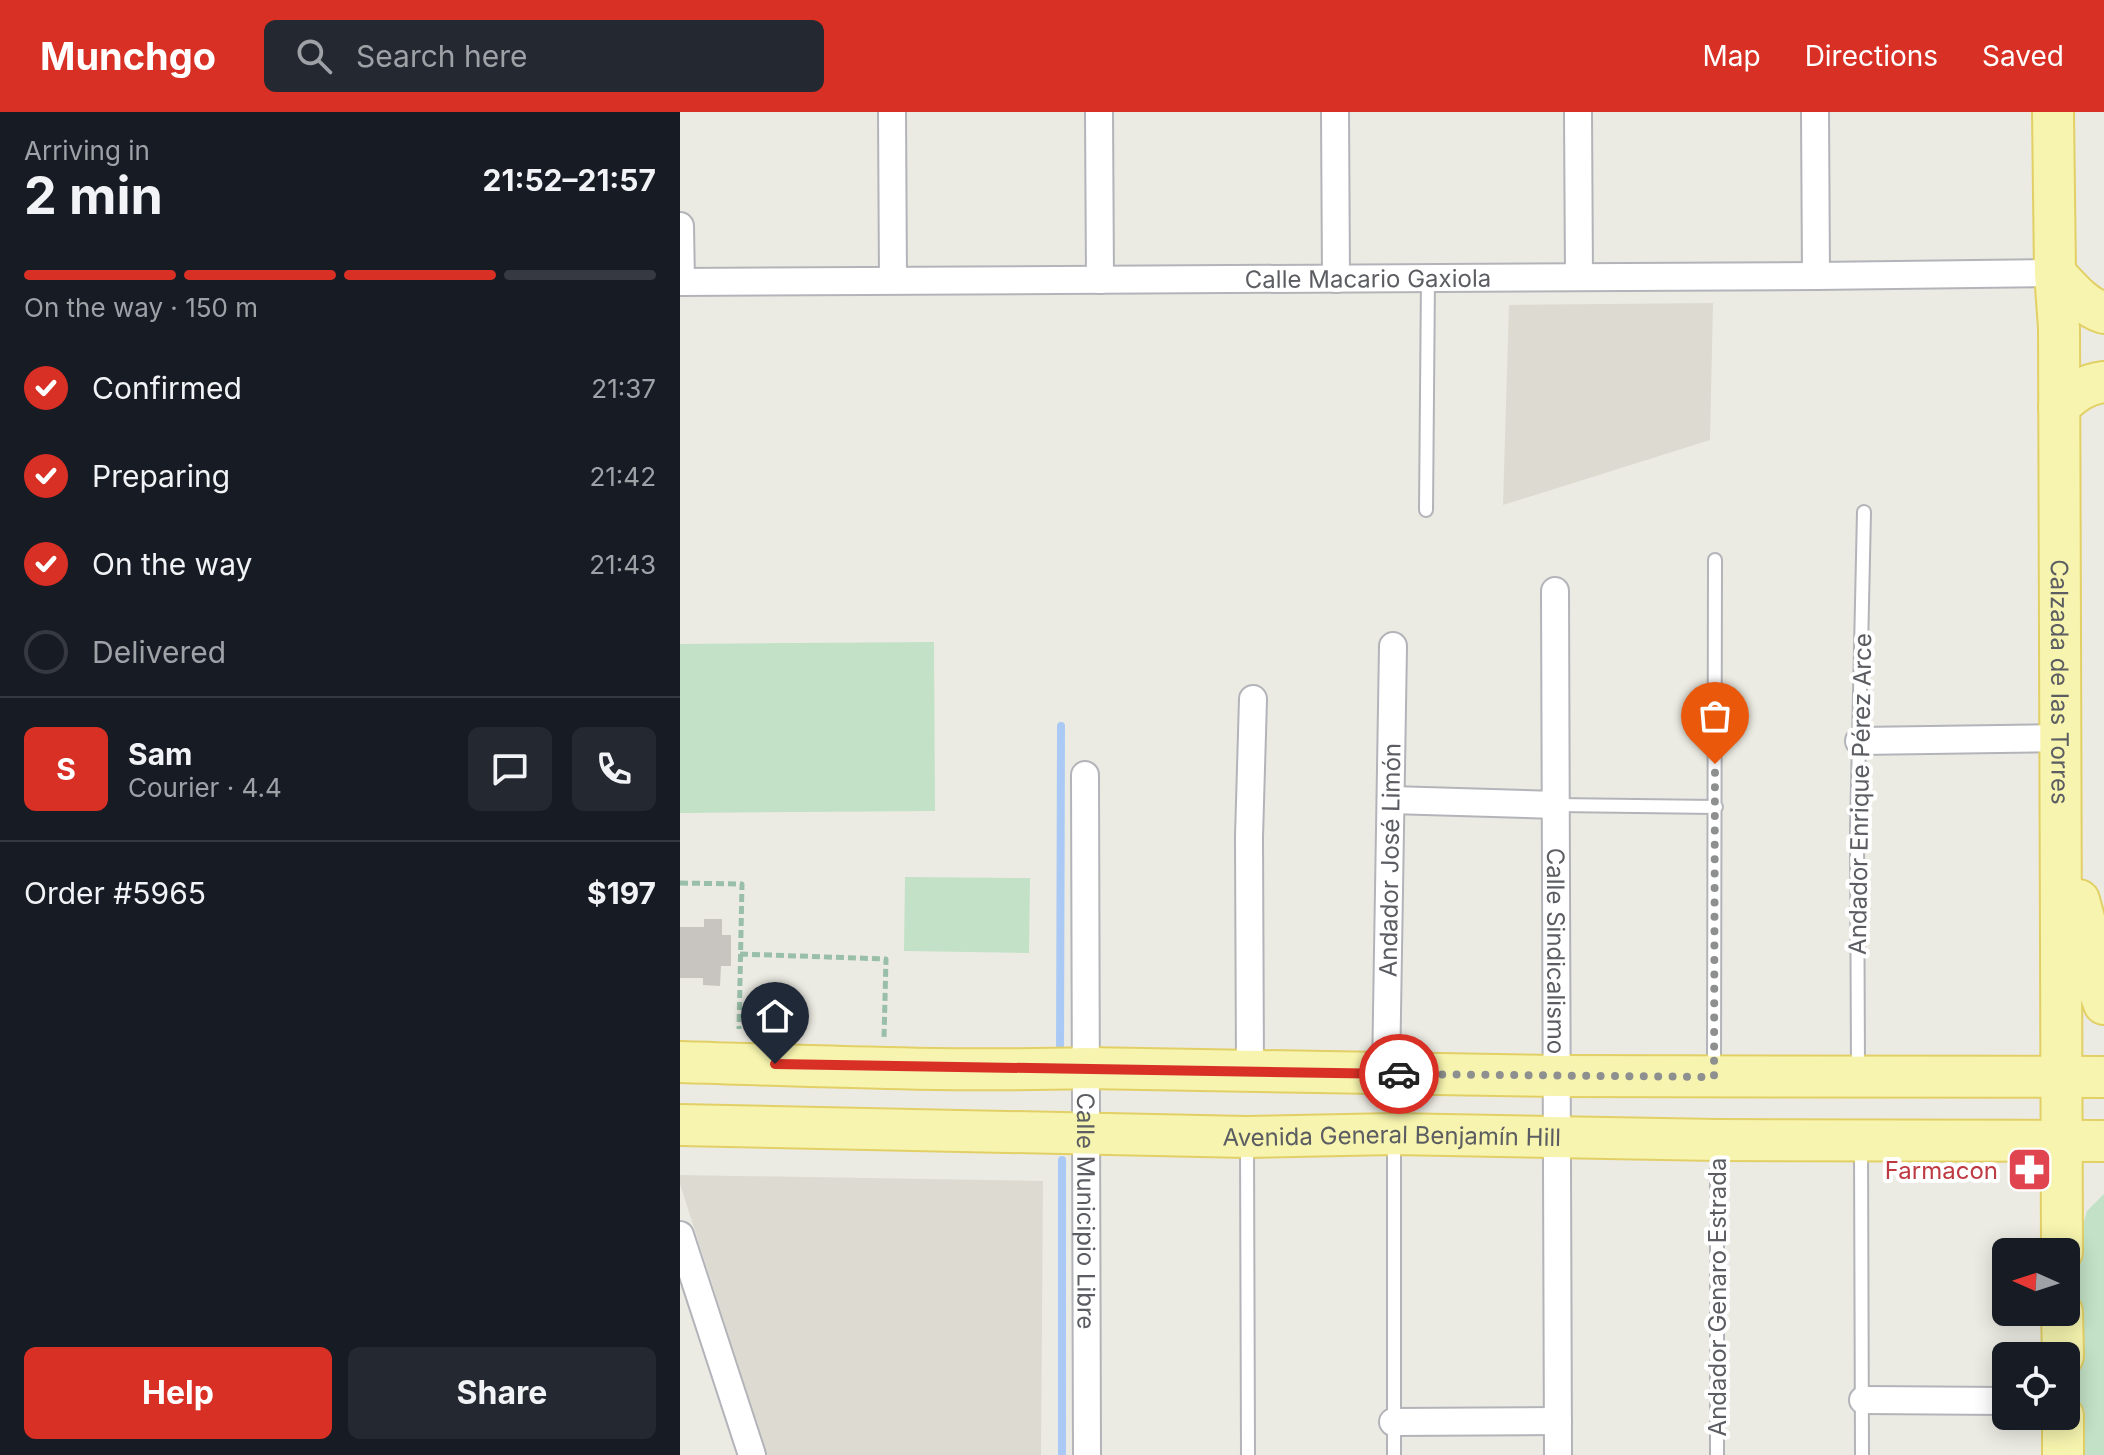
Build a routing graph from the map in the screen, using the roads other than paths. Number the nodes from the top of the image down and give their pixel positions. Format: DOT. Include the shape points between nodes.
graph roads {
  1 [pos="892,112"];
  2 [pos="1099,112"];
  3 [pos="1335,112"];
  4 [pos="1578,112"];
  5 [pos="1815,112"];
  6 [pos="2053,112"];
  7 [pos="680,226"];
  8 [pos="2055,273"];
  9 [pos="1816,276"];
  10 [pos="1579,277"];
  11 [pos="1428,278"];
  12 [pos="1336,279"];
  13 [pos="893,280"];
  14 [pos="1100,280"];
  15 [pos="680,282"];
  16 [pos="2104,313"];
  17 [pos="2104,382"];
  18 [pos="2059,407"];
  19 [pos="1426,510"];
  20 [pos="1864,512"];
  21 [pos="1715,560"];
  22 [pos="1555,591"];
  23 [pos="1393,646"];
  24 [pos="1253,699"];
  25 [pos="2061,738"];
  26 [pos="1859,741"];
  27 [pos="1085,775"];
  28 [pos="1391,800"];
  29 [pos="1556,805"];
  30 [pos="1716,807"];
  31 [pos="2061,835"];
  32 [pos="2104,1004"];
  33 [pos="680,1062"];
  34 [pos="1086,1068"];
  35 [pos="1250,1070"];
  36 [pos="1386,1074"];
  37 [pos="2061,1075"];
  38 [pos="1557,1076"];
  39 [pos="1714,1077"];
  40 [pos="1859,1077"];
  41 [pos="2104,1077"];
  42 [pos="680,1125"];
  43 [pos="1086,1132"];
  44 [pos="1394,1134"];
  45 [pos="1247,1137"];
  46 [pos="1557,1138"];
  47 [pos="1717,1140"];
  48 [pos="1861,1141"];
  49 [pos="2091,1146"];
  50 [pos="680,1235"];
  51 [pos="2066,1238"];
  52 [pos="692,1310"];
  53 [pos="1863,1400"];
  54 [pos="1992,1401"];
  55 [pos="1558,1421"];
  56 [pos="1393,1422"];
  57 [pos="2063,1430"];
  58 [pos="752,1455"];
  59 [pos="1087,1455"];
  60 [pos="1248,1455"];
  61 [pos="1394,1455"];
  62 [pos="1558,1455"];
  63 [pos="1717,1455"];
  64 [pos="1862,1455"];
  65 [pos="2063,1455"];
  1 -- 13 [label="street"];
  2 -- 14 [label="street"];
  3 -- 12 [label="street"];
  4 -- 10 [label="street"];
  5 -- 9 [label="street"];
  6 -- 8 [label="main road, Calzada de las Torres"];
  7 -- 15 [label="street"];
  8 -- 9 [label="street, Calle Macario Gaxiola"];
  8 -- 16 [label="main road" via="2077,298"];
  8 -- 18 [label="main road, Calzada de las Torres"];
  9 -- 10 [label="street, Calle Macario Gaxiola"];
  10 -- 11 [label="street, Calle Macario Gaxiola"];
  11 -- 12 [label="street, Calle Macario Gaxiola"];
  11 -- 19 [label="lane"];
  12 -- 14 [label="street, Calle Macario Gaxiola"];
  13 -- 14 [label="street, Calle Macario Gaxiola"];
  13 -- 15 [label="street, Calle Macario Gaxiola"];
  17 -- 18 [label="main road" via="2074,392"];
  18 -- 25 [label="main road, Calzada de las Torres"];
  20 -- 26 [label="lane, Andador Enrique Pérez Arce"];
  21 -- 30 [label="lane"];
  22 -- 29 [label="street, Calle Sindicalismo"];
  23 -- 28 [label="street, Andador José Limón"];
  24 -- 35 [label="street"];
  25 -- 26 [label="street"];
  25 -- 31 [label="main road, Calzada de las Torres"];
  26 -- 40 [label="lane, Andador Enrique Pérez Arce"];
  27 -- 34 [label="street, Calle Municipio Libre"];
  28 -- 29 [label="street"];
  28 -- 36 [label="street, Andador José Limón"];
  29 -- 30 [label="lane"];
  29 -- 38 [label="street, Calle Sindicalismo"];
  30 -- 39 [label="lane"];
  31 -- 32 [label="main road" via="2085,922 2090,967"];
  31 -- 37 [label="main road, Calzada de las Torres"];
  33 -- 34 [label="main road"];
  34 -- 35 [label="main road"];
  34 -- 43 [label="street, Calle Municipio Libre"];
  35 -- 36 [label="main road"];
  36 -- 38 [label="main road"];
  37 -- 40 [label="main road"];
  37 -- 41 [label="main road"];
  37 -- 49 [label="main road, Calzada de las Torres"];
  38 -- 39 [label="main road"];
  38 -- 46 [label="street, Calle Sindicalismo"];
  39 -- 40 [label="main road"];
  42 -- 43 [label="main road, Avenida General Benjamín Hill"];
  43 -- 45 [label="main road, Avenida General Benjamín Hill"];
  43 -- 59 [label="street, Calle Municipio Libre"];
  44 -- 45 [label="main road, Avenida General Benjamín Hill"];
  44 -- 46 [label="main road, Avenida General Benjamín Hill"];
  44 -- 56 [label="lane"];
  45 -- 60 [label="lane"];
  46 -- 47 [label="main road, Avenida General Benjamín Hill"];
  46 -- 55 [label="street, Calle Sindicalismo"];
  47 -- 48 [label="main road, Avenida General Benjamín Hill"];
  47 -- 63 [label="lane, Andador Genaro Estrada"];
  48 -- 49 [label="main road, Avenida General Benjamín Hill"];
  48 -- 53 [label="lane"];
  49 -- 51 [label="main road, Calzada de las Torres"];
  50 -- 52 [label="street"];
  52 -- 58 [label="street"];
  53 -- 54 [label="street"];
  53 -- 64 [label="lane"];
  55 -- 56 [label="street"];
  55 -- 62 [label="street, Calle Sindicalismo"];
  56 -- 61 [label="lane"];
  57 -- 65 [label="main road"];
}
